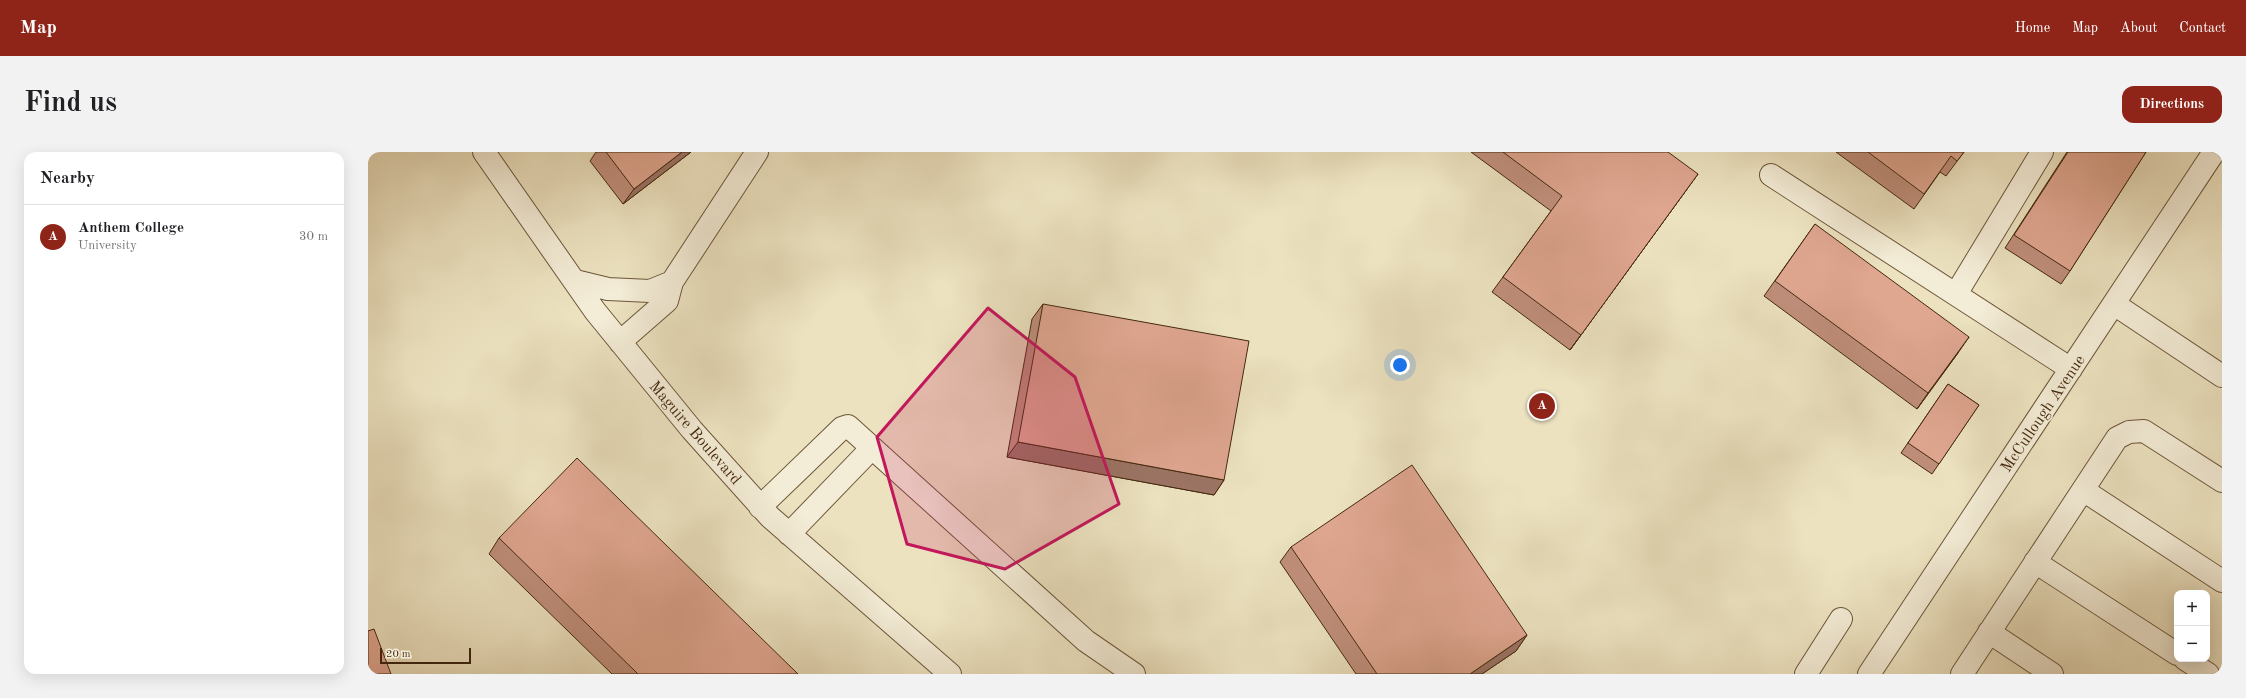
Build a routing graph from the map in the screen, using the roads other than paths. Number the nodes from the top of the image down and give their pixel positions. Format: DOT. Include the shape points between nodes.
graph roads {
  1 [pos="484,152"];
  2 [pos="757,152"];
  3 [pos="2042,152"];
  4 [pos="2214,152"];
  5 [pos="1771,175"];
  6 [pos="575,281"];
  7 [pos="672,282"];
  8 [pos="1956,294"];
  9 [pos="2114,304"];
  10 [pos="620,342"];
  11 [pos="2071,369"];
  12 [pos="2222,376"];
  13 [pos="871,449"];
  14 [pos="2222,481"];
  15 [pos="2083,490"];
  16 [pos="760,506"];
  17 [pos="789,534"];
  18 [pos="2036,562"];
  19 [pos="2222,581"];
  20 [pos="1841,619"];
  21 [pos="1989,632"];
  22 [pos="2174,652"];
  23 [pos="2190,662"];
  24 [pos="950,674"];
  25 [pos="1134,674"];
  26 [pos="1806,674"];
  27 [pos="1869,674"];
  28 [pos="1962,674"];
  29 [pos="2052,674"];
  30 [pos="2208,674"];
  1 -- 6 [label="street, Maguire Boulevard"];
  2 -- 7 [label="street"];
  3 -- 8 [label="street"];
  4 -- 9 [label="street, McCullough Avenue"];
  5 -- 8 [label="street"];
  6 -- 7 [label="street" via="608,289 650,291"];
  6 -- 10 [label="street, Maguire Boulevard"];
  7 -- 10 [label="street" via="667,301"];
  8 -- 11 [label="street"];
  9 -- 11 [label="street, McCullough Avenue"];
  9 -- 12 [label="street"];
  10 -- 16 [label="street, Maguire Boulevard" via="692,430"];
  11 -- 27 [label="street, McCullough Avenue"];
  13 -- 16 [label="street" via="848,426 842,428"];
  13 -- 17 [label="street"];
  13 -- 25 [label="street" via="1086,641"];
  14 -- 15 [label="street" via="2149,433 2136,430 2123,434 2113,442"];
  15 -- 18 [label="street"];
  15 -- 19 [label="street"];
  16 -- 17 [label="street, Maguire Boulevard"];
  17 -- 24 [label="street, Maguire Boulevard"];
  18 -- 21 [label="street"];
  18 -- 22 [label="street"];
  20 -- 26 [label="street"];
  21 -- 28 [label="street"];
  21 -- 29 [label="street"];
  23 -- 30 [label="street"];
}
